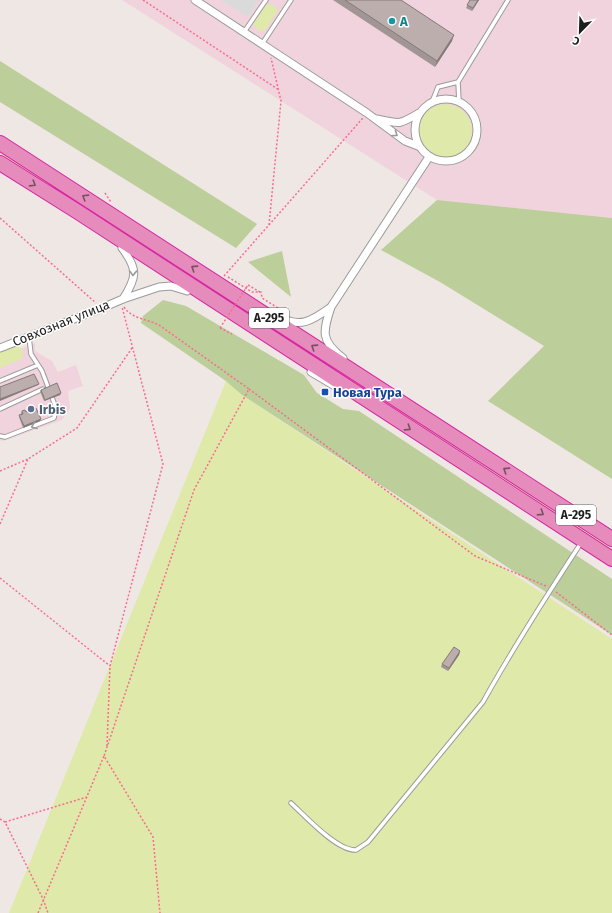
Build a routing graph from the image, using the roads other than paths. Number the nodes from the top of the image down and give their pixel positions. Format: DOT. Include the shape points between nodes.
graph roads {
  1 [pos="195,0"];
  2 [pos="266,0"];
  3 [pos="291,0"];
  4 [pos="508,0"];
  5 [pos="244,32"];
  6 [pos="265,46"];
  7 [pos="458,82"];
  8 [pos="432,102"];
  9 [pos="459,102"];
  10 [pos="419,113"];
  11 [pos="375,118"];
  12 [pos="0,143"];
  13 [pos="418,146"];
  14 [pos="428,156"];
  15 [pos="0,163"];
  16 [pos="78,212"];
  17 [pos="122,248"];
  18 [pos="222,280"];
  19 [pos="187,291"];
  20 [pos="121,299"];
  21 [pos="331,307"];
  22 [pos="29,336"];
  23 [pos="0,348"];
  24 [pos="38,365"];
  25 [pos="0,381"];
  26 [pos="48,387"];
  27 [pos="390,397"];
  28 [pos="376,406"];
  29 [pos="0,409"];
  30 [pos="0,436"];
  31 [pos="612,539"];
  32 [pos="582,540"];
  33 [pos="612,559"];
  34 [pos="291,804"];
  1 -- 5 [label="street"];
  2 -- 5 [label="lane"];
  3 -- 6 [label="lane"];
  4 -- 7 [label="lane"];
  5 -- 6 [label="street"];
  6 -- 11 [label="street"];
  7 -- 8 [label="lane" via="438,87"];
  7 -- 9 [label="lane"];
  8 -- 9 [label="street" via="445,99"];
  8 -- 10 [label="street"];
  9 -- 14 [label="street" via="470,111 477,124 473,145 464,156 450,162"];
  10 -- 11 [label="street" via="403,123"];
  10 -- 13 [label="street" via="414,129"];
  11 -- 13 [label="street, one-way" via="405,141"];
  18 -- 12 [label="highway, А-295, one-way"];
  13 -- 14 [label="street"];
  14 -- 21 [label="street"];
  15 -- 16 [label="highway, А-295, one-way"];
  16 -- 17 [label="street, А-295" via="85,222"];
  16 -- 28 [label="highway, А-295"];
  17 -- 19 [label="street, А-295"];
  17 -- 20 [label="street, Совхозная улица, one-way" via="134,266 134,274 130,288"];
  18 -- 21 [label="street" via="290,322 309,321"];
  27 -- 18 [label="highway, А-295, one-way"];
  19 -- 20 [label="street, Совхозная улица" via="171,286 159,286"];
  19 -- 28 [label="street, А-295" via="330,384"];
  20 -- 22 [label="street, Совхозная улица"];
  21 -- 27 [label="street" via="325,333 331,348 381,383 388,390"];
  22 -- 23 [label="street, Совхозная улица"];
  22 -- 24 [label="lane" via="31,354"];
  24 -- 25 [label="lane"];
  24 -- 26 [label="lane"];
  26 -- 29 [label="lane"];
  26 -- 30 [label="lane, one-way" via="56,408 54,418 5,437"];
  31 -- 27 [label="highway, А-295, one-way"];
  28 -- 32 [label="highway, А-295, one-way"];
  32 -- 33 [label="highway, А-295"];
  32 -- 34 [label="lane" via="483,702 368,842 356,850 345,849"];
}
